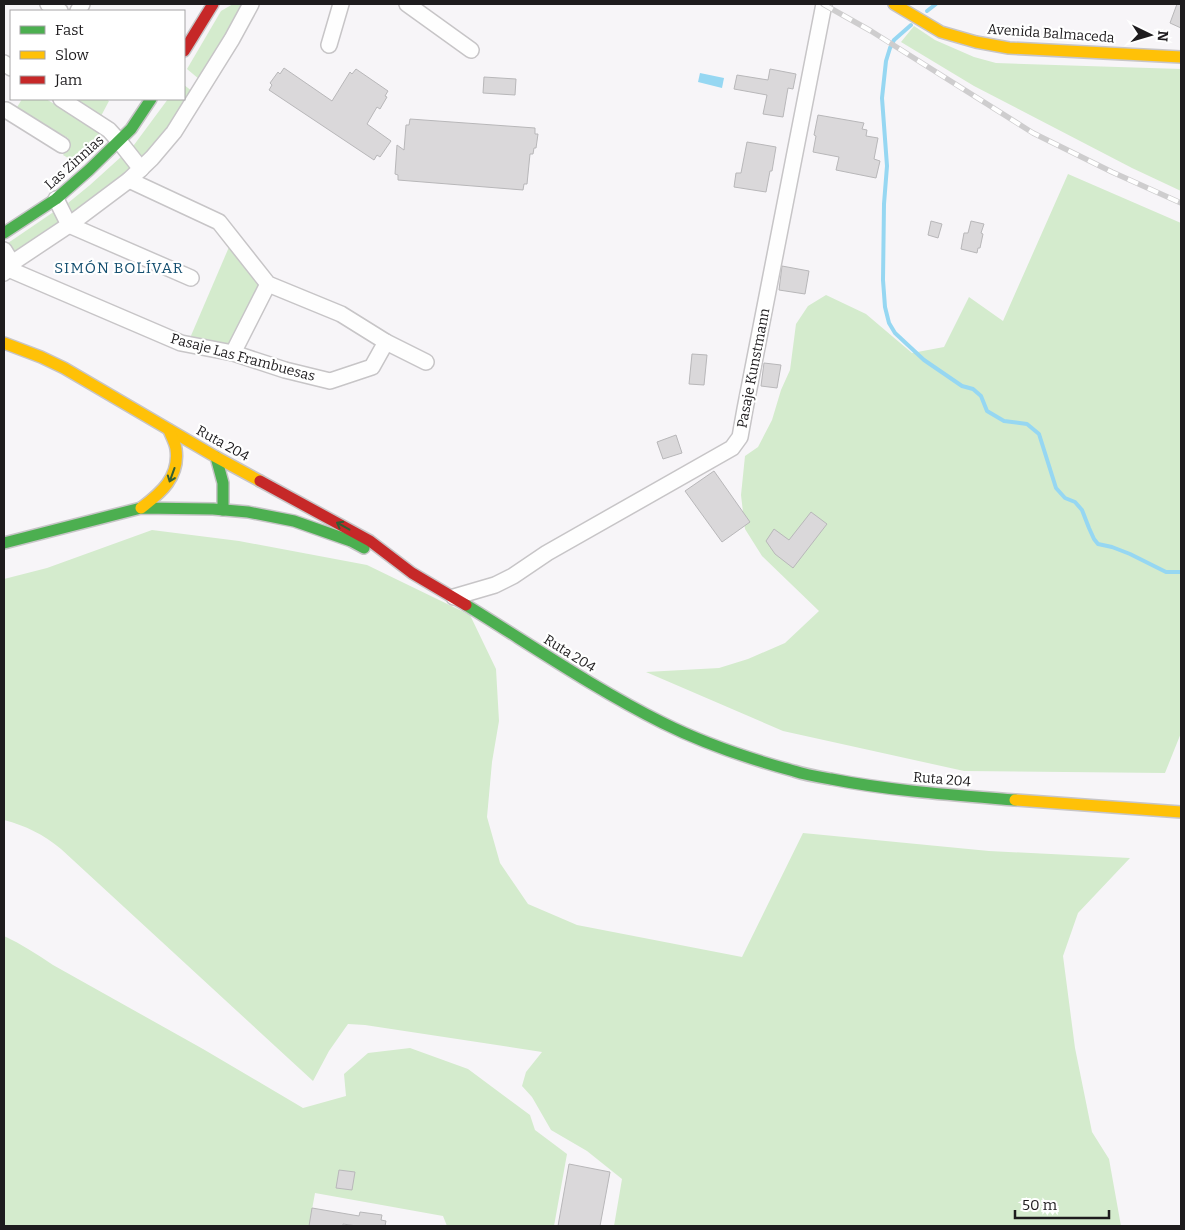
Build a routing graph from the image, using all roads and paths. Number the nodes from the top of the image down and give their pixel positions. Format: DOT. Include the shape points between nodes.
graph roads {
  1 [pos="213,4"];
  2 [pos="251,4"];
  3 [pos="341,4"];
  4 [pos="407,4"];
  5 [pos="824,4"];
  6 [pos="894,4"];
  7 [pos="329,45"];
  8 [pos="185,50"];
  9 [pos="471,50"];
  10 [pos="1181,57"];
  11 [pos="63,100"];
  12 [pos="150,100"];
  13 [pos="7,107"];
  14 [pos="119,141"];
  15 [pos="62,146"];
  16 [pos="140,169"];
  17 [pos="129,180"];
  18 [pos="56,199"];
  19 [pos="69,225"];
  20 [pos="4,233"];
  21 [pos="6,264"];
  22 [pos="191,278"];
  23 [pos="268,284"];
  24 [pos="386,342"];
  25 [pos="4,343"];
  26 [pos="233,353"];
  27 [pos="426,362"];
  28 [pos="169,430"];
  29 [pos="216,457"];
  30 [pos="141,508"];
  31 [pos="223,510"];
  32 [pos="4,543"];
  33 [pos="412,573"];
  34 [pos="454,597"];
  35 [pos="1181,812"];
  1 -- 8 [label="main road"];
  2 -- 16 [label="street" via="174,132"];
  3 -- 7 [label="street"];
  4 -- 9 [label="street"];
  5 -- 34 [label="street, Pasaje Kunstmann" via="740,438 732,448 547,553 513,576"];
  6 -- 10 [label="main road, Avenida Balmaceda" via="941,32 1008,48"];
  11 -- 14 [label="street" via="109,130"];
  12 -- 14 [label="main road, Las Zinnias"];
  13 -- 15 [label="street"];
  14 -- 16 [label="street"];
  14 -- 18 [label="main road, Las Zinnias"];
  16 -- 17 [label="street"];
  17 -- 19 [label="street"];
  17 -- 23 [label="street" via="219,222"];
  18 -- 19 [label="street"];
  18 -- 20 [label="main road, Las Zinnias"];
  19 -- 21 [label="street"];
  19 -- 22 [label="street"];
  21 -- 26 [label="street, Pasaje Las Frambuesas" via="181,343"];
  23 -- 24 [label="street" via="341,314"];
  23 -- 26 [label="street"];
  24 -- 26 [label="street, Pasaje Las Frambuesas" via="372,366 330,381"];
  24 -- 27 [label="street"];
  25 -- 28 [label="main road, Ruta 204" via="64,368"];
  28 -- 29 [label="main road, Ruta 204"];
  28 -- 30 [label="main road, one-way" via="176,448 174,475 168,486"];
  29 -- 31 [label="main road" via="222,473"];
  33 -- 29 [label="main road, Ruta 204, one-way" via="370,541"];
  30 -- 31 [label="main road"];
  30 -- 32 [label="main road"];
  31 -- 33 [label="main road" via="294,521 351,541"];
  33 -- 34 [label="main road, Ruta 204"];
  34 -- 35 [label="main road, Ruta 204" via="631,707 696,738 763,762 830,780 899,791"];
}
